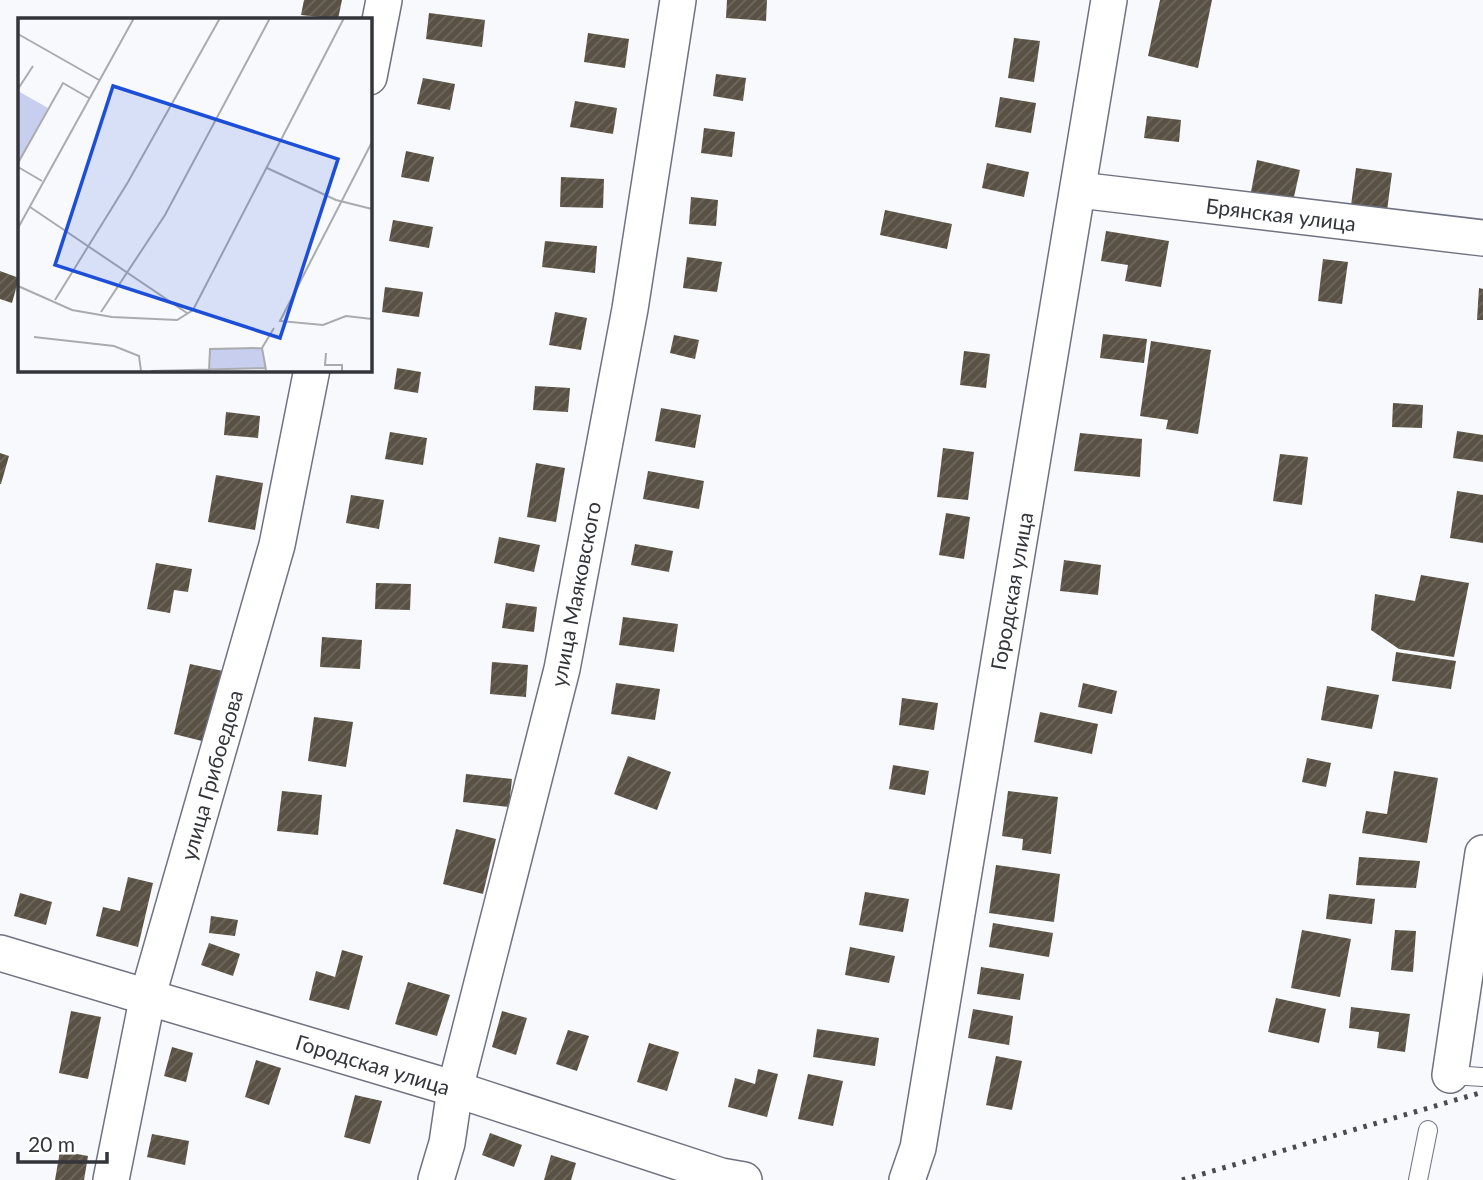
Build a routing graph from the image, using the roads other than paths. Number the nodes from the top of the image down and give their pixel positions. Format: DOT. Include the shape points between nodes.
graph roads {
  1 [pos="384,0"];
  2 [pos="678,0"];
  3 [pos="1109,0"];
  4 [pos="371,67"];
  5 [pos="1079,190"];
  6 [pos="1483,238"];
  7 [pos="312,371"];
  8 [pos="1483,853"];
  9 [pos="0,953"];
  10 [pos="148,995"];
  11 [pos="1466,1076"];
  12 [pos="455,1089"];
  13 [pos="1428,1130"];
  14 [pos="111,1180"];
  15 [pos="436,1180"];
  16 [pos="744,1180"];
  17 [pos="907,1180"];
  18 [pos="1418,1180"];
  1 -- 4 [label="street"];
  2 -- 12 [label="street, улица Маяковского" via="630,309 562,669"];
  3 -- 5 [label="street, Городская улица"];
  5 -- 6 [label="street, Брянская улица"];
  5 -- 17 [label="street, Городская улица" via="918,1148"];
  7 -- 10 [label="street, улица Грибоедова" via="277,545"];
  8 -- 11 [label="street"];
  9 -- 10 [label="street, Городская улица"];
  10 -- 12 [label="street, Городская улица"];
  10 -- 14 [label="street, улица Грибоедова"];
  12 -- 15 [label="street, улица Маяковского"];
  12 -- 16 [label="street, Городская улица"];
  13 -- 18 [label="lane"];
}
